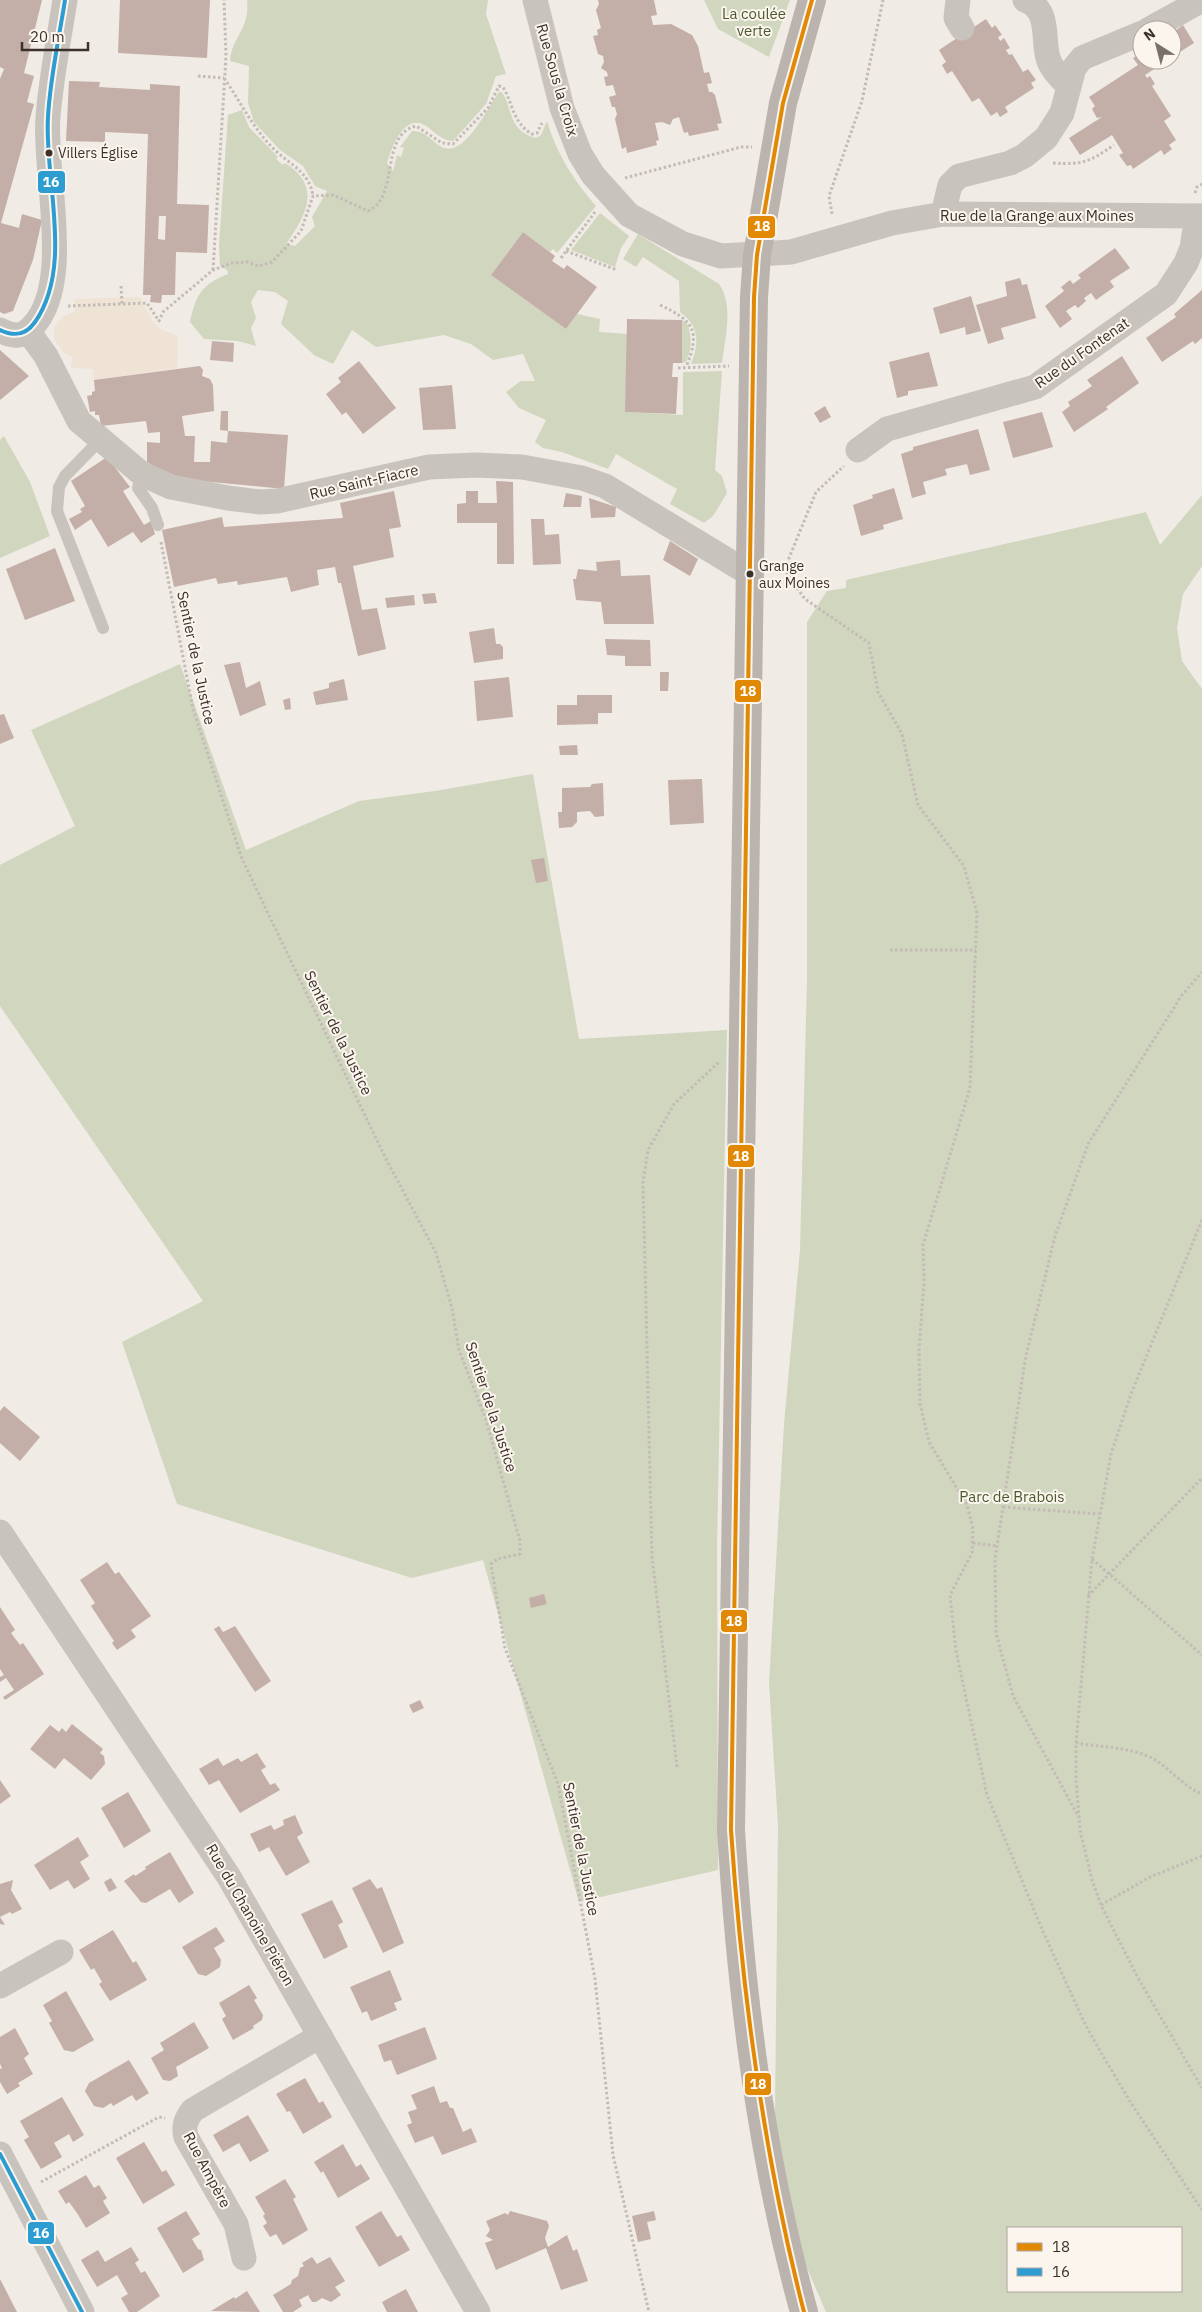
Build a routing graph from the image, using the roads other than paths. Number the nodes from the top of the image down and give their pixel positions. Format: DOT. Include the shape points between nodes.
graph roads {
  1 [pos="65,0"];
  2 [pos="535,0"];
  3 [pos="812,0"];
  4 [pos="958,0"];
  5 [pos="1025,0"];
  6 [pos="1202,0"];
  7 [pos="1166,20"];
  8 [pos="962,28"];
  9 [pos="1132,37"];
  10 [pos="1069,86"];
  11 [pos="943,214"];
  12 [pos="1199,216"];
  13 [pos="757,255"];
  14 [pos="0,330"];
  15 [pos="28,331"];
  16 [pos="101,439"];
  17 [pos="858,450"];
  18 [pos="142,474"];
  19 [pos="158,525"];
  20 [pos="759,579"];
  21 [pos="103,628"];
  22 [pos="0,1532"];
  23 [pos="61,1952"];
  24 [pos="0,1986"];
  25 [pos="320,2036"];
  26 [pos="0,2154"];
  27 [pos="244,2258"];
  28 [pos="82,2312"];
  29 [pos="478,2312"];
  30 [pos="804,2312"];
  1 -- 15 [label="street" via="48,118 55,249 52,285 38,320"];
  2 -- 13 [label="street, Rue Sous la Croix" via="570,134 593,175 609,194 629,215 683,244 721,256"];
  3 -- 13 [label="main road" via="783,102"];
  4 -- 8 [label="street" via="956,18"];
  5 -- 10 [label="street" via="1032,2 1040,11 1051,65"];
  6 -- 7 [label="street"];
  9 -- 10 [label="street" via="1082,58 1074,68"];
  10 -- 11 [label="street" via="1062,113 1052,130 1024,156 1010,163 958,176 950,185"];
  11 -- 12 [label="street, Rue de la Grange aux Moines"];
  11 -- 13 [label="street, Rue de la Grange aux Moines" via="892,223 790,252"];
  12 -- 17 [label="street, Rue du Fontenat" via="1192,248 1166,294 1035,387 887,429"];
  13 -- 20 [label="main road" via="752,366"];
  14 -- 15 [label="street" via="13,336"];
  15 -- 16 [label="street, Rue Saint-Fiacre" via="46,356 79,421"];
  16 -- 18 [label="street, Rue Saint-Fiacre"];
  16 -- 21 [label="lane" via="65,476 57,498 60,521"];
  18 -- 19 [label="lane" via="138,488 152,508"];
  18 -- 20 [label="street, Rue Saint-Fiacre" via="171,487 260,502 429,467 522,467 582,478 612,489"];
  20 -- 30 [label="main road" via="750,646 732,1830 737,1936 752,2071 772,2183"];
  22 -- 25 [label="street, Rue du Chanoine Piéron" via="201,1832"];
  23 -- 24 [label="street"];
  25 -- 27 [label="street, Rue Ampère" via="193,2110 185,2124 186,2137 236,2224"];
  25 -- 29 [label="street, Rue du Chanoine Piéron"];
  26 -- 28 [label="street"];
}
